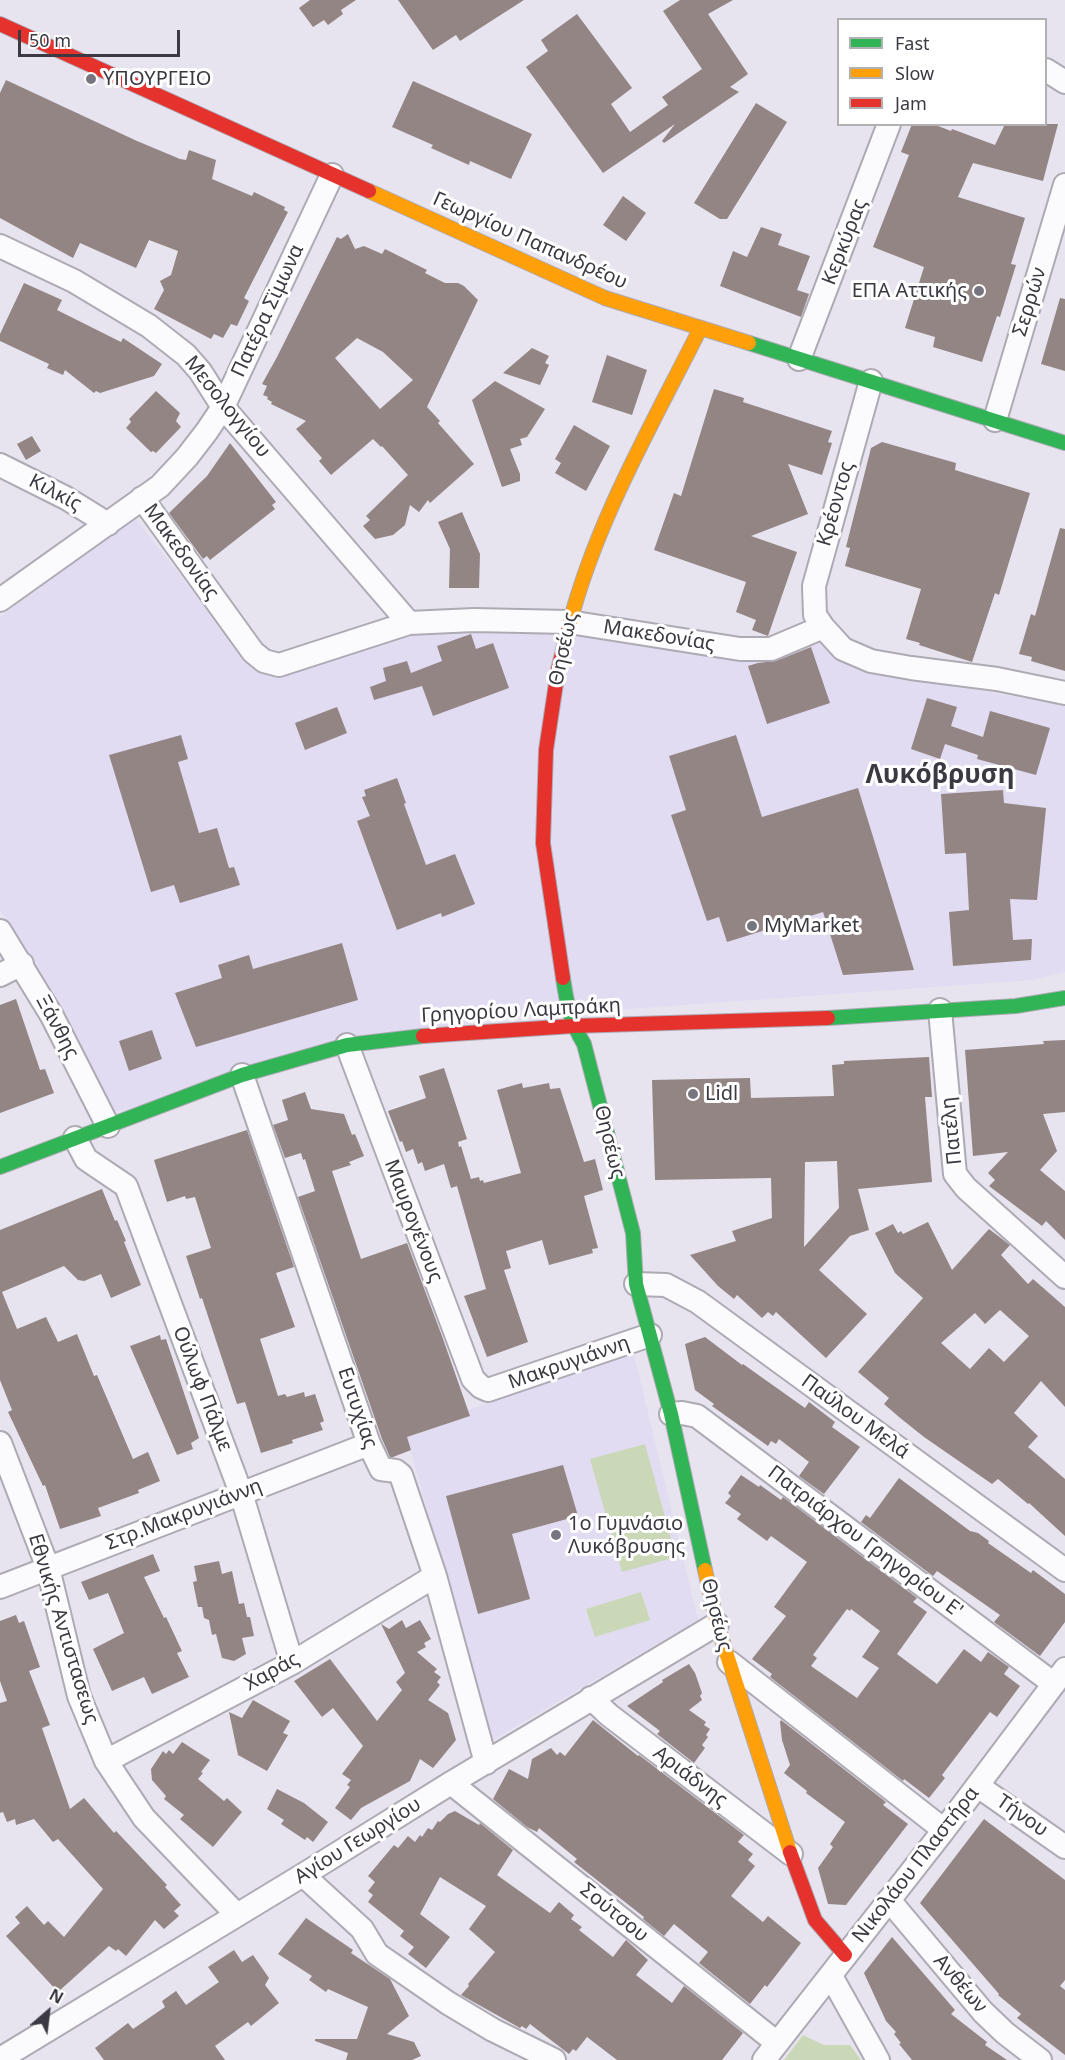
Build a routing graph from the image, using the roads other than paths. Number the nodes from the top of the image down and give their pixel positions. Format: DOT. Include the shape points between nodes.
graph roads {
  1 [pos="0,24"];
  2 [pos="1047,71"];
  3 [pos="1065,82"];
  4 [pos="888,126"];
  5 [pos="332,175"];
  6 [pos="1065,185"];
  7 [pos="0,246"];
  8 [pos="700,329"];
  9 [pos="799,359"];
  10 [pos="871,381"];
  11 [pos="223,407"];
  12 [pos="995,420"];
  13 [pos="1065,442"];
  14 [pos="0,465"];
  15 [pos="142,498"];
  16 [pos="108,524"];
  17 [pos="0,600"];
  18 [pos="569,622"];
  19 [pos="409,623"];
  20 [pos="823,627"];
  21 [pos="1065,693"];
  22 [pos="0,931"];
  23 [pos="22,964"];
  24 [pos="0,975"];
  25 [pos="1065,998"];
  26 [pos="940,1010"];
  27 [pos="573,1026"];
  28 [pos="347,1045"];
  29 [pos="242,1075"];
  30 [pos="108,1126"];
  31 [pos="75,1138"];
  32 [pos="0,1167"];
  33 [pos="1065,1277"];
  34 [pos="636,1284"];
  35 [pos="650,1335"];
  36 [pos="488,1390"];
  37 [pos="671,1414"];
  38 [pos="0,1443"];
  39 [pos="369,1443"];
  40 [pos="241,1493"];
  41 [pos="48,1568"];
  42 [pos="1065,1570"];
  43 [pos="435,1576"];
  44 [pos="0,1587"];
  45 [pos="717,1624"];
  46 [pos="729,1662"];
  47 [pos="292,1663"];
  48 [pos="1059,1677"];
  49 [pos="591,1698"];
  50 [pos="106,1761"];
  51 [pos="486,1763"];
  52 [pos="451,1783"];
  53 [pos="978,1786"];
  54 [pos="944,1830"];
  55 [pos="1065,1847"];
  56 [pos="791,1854"];
  57 [pos="303,1875"];
  58 [pos="889,1900"];
  59 [pos="237,1915"];
  60 [pos="845,1955"];
  61 [pos="831,1976"];
  62 [pos="771,2051"];
  63 [pos="0,2059"];
  64 [pos="554,2060"];
  65 [pos="878,2060"];
  66 [pos="1040,2060"];
  1 -- 5 [label="main road, Γεωργίου Παπανδρέου"];
  2 -- 3 [label="street"];
  4 -- 9 [label="street, Κερκύρας"];
  5 -- 8 [label="main road, Γεωργίου Παπανδρέου" via="585,290"];
  5 -- 11 [label="street, Πατέρα Σϊμωνα"];
  6 -- 12 [label="street, Σερρών"];
  7 -- 11 [label="street, Μεσολογγίου" via="74,281 149,326 200,371"];
  8 -- 9 [label="main road, Γεωργίου Παπανδρέου"];
  8 -- 18 [label="main road, Θησέως" via="612,506"];
  9 -- 10 [label="main road, Γεωργίου Παπανδρέου"];
  10 -- 12 [label="main road, Γεωργίου Παπανδρέου"];
  10 -- 20 [label="street, Κρέοντος" via="814,586 815,615"];
  11 -- 15 [label="street, Πατέρα Σϊμωνα" via="187,457 160,486"];
  11 -- 19 [label="street, Μεσολογγίου"];
  12 -- 13 [label="main road, Γεωργίου Παπανδρέου"];
  14 -- 16 [label="street, Κιλκίς"];
  15 -- 16 [label="street, Πατέρα Σϊμωνα"];
  15 -- 19 [label="street, Μακεδονίας" via="253,652 264,661 279,665"];
  16 -- 17 [label="street, Πατέρα Σϊμωνα"];
  18 -- 19 [label="street, Μακεδονίας"];
  18 -- 20 [label="street, Μακεδονίας" via="740,649 771,649"];
  18 -- 27 [label="main road, Θησέως" via="546,750 543,843 567,1008"];
  20 -- 21 [label="street" via="843,649 870,661"];
  22 -- 23 [label="street, Ξάνθης"];
  23 -- 24 [label="street"];
  23 -- 30 [label="street, Ξάνθης"];
  25 -- 26 [label="main road, Γρηγορίου Λαμπράκη" via="1016,1006"];
  26 -- 27 [label="main road, Γρηγορίου Λαμπράκη"];
  26 -- 33 [label="street, Πατέλη" via="955,1174"];
  27 -- 28 [label="main road, Γρηγορίου Λαμπράκη"];
  27 -- 34 [label="main road, Θησέως" via="584,1044 633,1233"];
  28 -- 29 [label="main road, Γρηγορίου Λαμπράκη"];
  28 -- 36 [label="street, Μαυρογένους" via="473,1379"];
  29 -- 30 [label="main road, Γρηγορίου Λαμπράκη"];
  29 -- 39 [label="street, Ευτυχίας"];
  30 -- 31 [label="main road, Γρηγορίου Λαμπράκη"];
  31 -- 32 [label="main road, Γρηγορίου Λαμπράκη"];
  31 -- 40 [label="street, Ούλωφ Πάλμε" via="86,1159 126,1186"];
  34 -- 35 [label="main road, Θησέως"];
  34 -- 42 [label="street, Παύλου Μελά" via="666,1285 698,1302"];
  35 -- 36 [label="street, Μακρυγιάννη"];
  35 -- 37 [label="main road, Θησέως"];
  37 -- 45 [label="main road, Θησέως"];
  37 -- 48 [label="street, Πατριάρχου Γρηγορίου Ε'" via="697,1416"];
  38 -- 41 [label="street, Εθνικής Αντιστασεως"];
  39 -- 40 [label="street, Στρ.Μακρυγιάννη"];
  39 -- 43 [label="street, Ευτυχίας" via="381,1469 401,1475"];
  40 -- 41 [label="street, Στρ.Μακρυγιάννη"];
  40 -- 47 [label="street, Ούλωφ Πάλμε"];
  41 -- 44 [label="street, Στρ.Μακρυγιάννη"];
  41 -- 50 [label="street, Εθνικής Αντιστασεως" via="79,1696"];
  43 -- 47 [label="street, Χαράς"];
  43 -- 51 [label="street, Ευτυχίας"];
  45 -- 46 [label="main road, Θησέως"];
  45 -- 49 [label="street, Αγίου Γεωργίου"];
  46 -- 54 [label="street"];
  46 -- 56 [label="main road, Θησέως"];
  47 -- 50 [label="street, Χαράς"];
  48 -- 53 [label="street, Νικολάου Πλαστήρα"];
  49 -- 51 [label="street, Αγίου Γεωργίου"];
  49 -- 56 [label="street, Αριάδνης"];
  50 -- 59 [label="street, Εθνικής Αντιστασεως" via="144,1818"];
  51 -- 52 [label="street, Αγίου Γεωργίου"];
  52 -- 57 [label="street, Αγίου Γεωργίου"];
  52 -- 62 [label="street, Σούτσου"];
  53 -- 54 [label="street, Νικολάου Πλαστήρα"];
  53 -- 55 [label="street, Τήνου"];
  54 -- 58 [label="street, Νικολάου Πλαστήρα"];
  56 -- 60 [label="main road, Θησέως" via="815,1920"];
  57 -- 59 [label="street, Αγίου Γεωργίου"];
  57 -- 64 [label="street" via="362,1929 377,1954 493,2030"];
  58 -- 60 [label="street, Νικολάου Πλαστήρα"];
  58 -- 66 [label="street, Ανθέων" via="983,2012"];
  59 -- 63 [label="street, Αγίου Γεωργίου"];
  60 -- 61 [label="street, Νικολάου Πλαστήρα"];
  61 -- 62 [label="street, Νικολάου Πλαστήρα"];
  61 -- 65 [label="street"];
}
